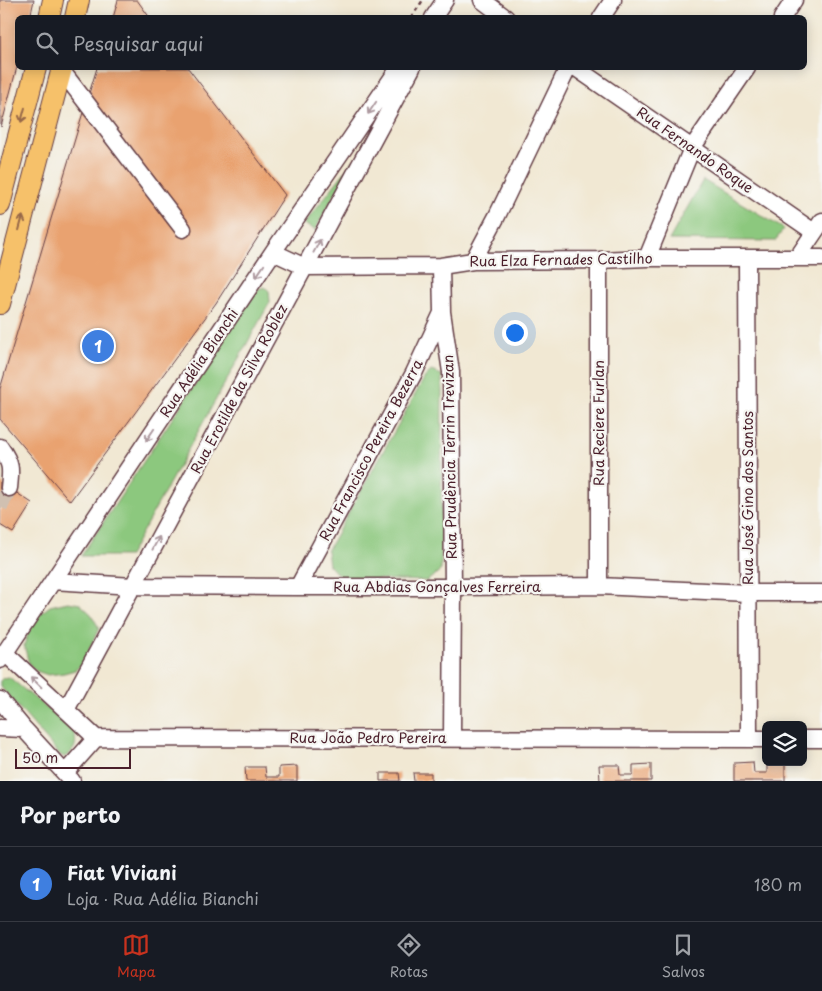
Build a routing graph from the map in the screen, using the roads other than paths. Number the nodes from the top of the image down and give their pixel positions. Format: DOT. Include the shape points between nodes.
graph roads {
  1 [pos="53,0"];
  2 [pos="79,0"];
  3 [pos="447,0"];
  4 [pos="482,0"];
  5 [pos="613,0"];
  6 [pos="794,0"];
  7 [pos="50,15"];
  8 [pos="76,15"];
  9 [pos="435,15"];
  10 [pos="440,15"];
  11 [pos="502,15"];
  12 [pos="603,15"];
  13 [pos="784,15"];
  14 [pos="35,70"];
  15 [pos="62,70"];
  16 [pos="63,70"];
  17 [pos="398,70"];
  18 [pos="411,70"];
  19 [pos="567,70"];
  20 [pos="579,70"];
  21 [pos="747,70"];
  22 [pos="692,148"];
  23 [pos="0,204"];
  24 [pos="818,227"];
  25 [pos="183,229"];
  26 [pos="273,252"];
  27 [pos="647,258"];
  28 [pos="797,258"];
  29 [pos="822,258"];
  30 [pos="747,259"];
  31 [pos="599,260"];
  32 [pos="473,261"];
  33 [pos="441,266"];
  34 [pos="305,267"];
  35 [pos="0,304"];
  36 [pos="442,312"];
  37 [pos="0,447"];
  38 [pos="9,488"];
  39 [pos="53,581"];
  40 [pos="133,586"];
  41 [pos="598,586"];
  42 [pos="298,588"];
  43 [pos="453,588"];
  44 [pos="748,593"];
  45 [pos="822,593"];
  46 [pos="3,656"];
  47 [pos="0,700"];
  48 [pos="66,710"];
  49 [pos="0,728"];
  50 [pos="24,729"];
  51 [pos="96,738"];
  52 [pos="452,738"];
  53 [pos="749,738"];
  54 [pos="762,738"];
  55 [pos="807,739"];
  56 [pos="822,739"];
  57 [pos="69,777"];
  1 -- 7 [label="main road"];
  2 -- 8 [label="main road"];
  3 -- 9 [label="street"];
  3 -- 10 [label="street"];
  4 -- 11 [label="street"];
  5 -- 12 [label="street"];
  6 -- 13 [label="street"];
  14 -- 23 [label="main road, one-way"];
  35 -- 15 [label="main road, one-way"];
  16 -- 25 [label="street"];
  17 -- 26 [label="street, Rua Adélia Bianchi, one-way"];
  34 -- 18 [label="street, Rua Erotilde da Silva Roblez, one-way"];
  19 -- 32 [label="street"];
  20 -- 22 [label="street, Rua Fernando Roque"];
  21 -- 22 [label="street"];
  22 -- 24 [label="street, Rua Fernando Roque"];
  22 -- 27 [label="street"];
  24 -- 28 [label="street"];
  26 -- 34 [label="street, Rua Elza Fernades Castilho"];
  26 -- 39 [label="street, Rua Adélia Bianchi, one-way"];
  27 -- 30 [label="street, Rua Elza Fernades Castilho"];
  27 -- 31 [label="street, Rua Elza Fernades Castilho"];
  28 -- 29 [label="street, Rua Elza Fernades Castilho"];
  28 -- 30 [label="street, Rua Elza Fernades Castilho"];
  30 -- 44 [label="street, Rua José Gino dos Santos"];
  31 -- 32 [label="street, Rua Elza Fernades Castilho"];
  31 -- 41 [label="street, Rua Reciere Furlan"];
  32 -- 33 [label="street, Rua Elza Fernades Castilho"];
  33 -- 34 [label="street, Rua Elza Fernades Castilho"];
  33 -- 36 [label="street, Rua Prudência Terrin Trevizan"];
  40 -- 34 [label="street, Rua Erotilde da Silva Roblez, one-way"];
  36 -- 42 [label="street, Rua Francisco Pereira Bezerra" via="414,373"];
  36 -- 43 [label="street, Rua Prudência Terrin Trevizan" via="451,372"];
  37 -- 38 [label="street" via="11,469"];
  39 -- 40 [label="street, Rua Abdias Gonçalves Ferreira"];
  39 -- 46 [label="street, Rua Adélia Bianchi"];
  40 -- 42 [label="street, Rua Abdias Gonçalves Ferreira"];
  40 -- 48 [label="street, Rua Erotilde da Silva Roblez"];
  41 -- 43 [label="street, Rua Abdias Gonçalves Ferreira"];
  41 -- 44 [label="street, Rua Abdias Gonçalves Ferreira"];
  42 -- 43 [label="street, Rua Abdias Gonçalves Ferreira"];
  43 -- 52 [label="street, Rua Prudência Terrin Trevizan"];
  44 -- 45 [label="street, Rua Abdias Gonçalves Ferreira"];
  44 -- 53 [label="street, Rua José Gino dos Santos"];
  48 -- 46 [label="street, one-way"];
  47 -- 50 [label="street"];
  48 -- 51 [label="street"];
  49 -- 50 [label="street"];
  50 -- 57 [label="street"];
  51 -- 52 [label="street, Rua João Pedro Pereira"];
  51 -- 57 [label="street"];
  52 -- 53 [label="street, Rua João Pedro Pereira"];
  53 -- 54 [label="street, Rua João Pedro Pereira"];
  55 -- 56 [label="street"];
}
